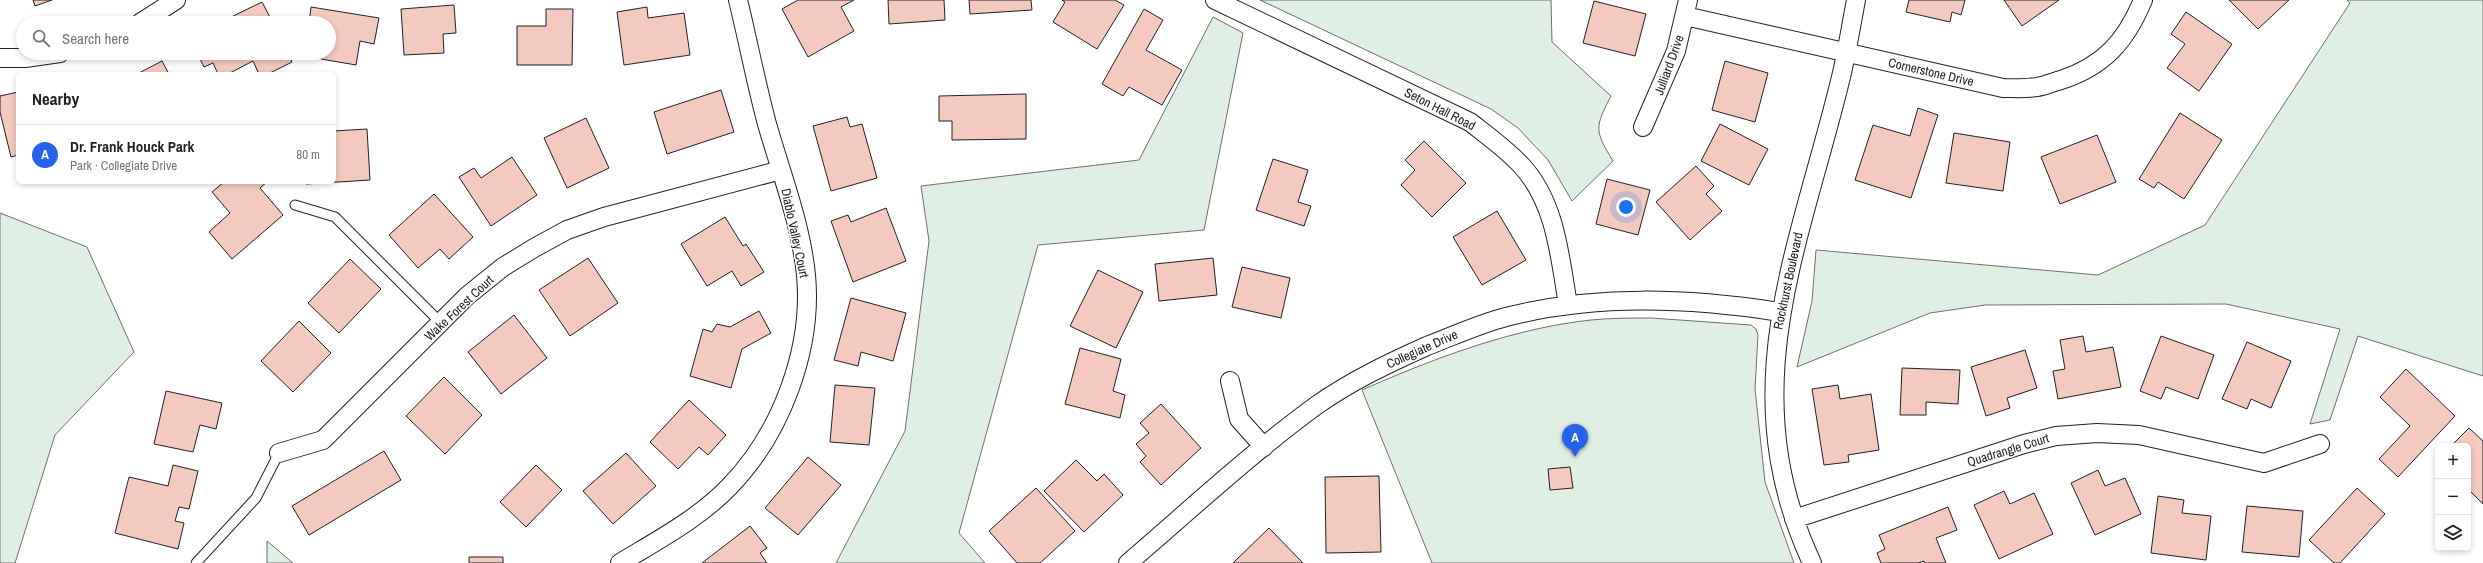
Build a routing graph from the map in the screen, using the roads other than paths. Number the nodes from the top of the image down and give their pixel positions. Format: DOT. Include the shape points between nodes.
graph roads {
  1 [pos="176,0"];
  2 [pos="738,0"];
  3 [pos="1215,0"];
  4 [pos="1856,0"];
  5 [pos="2143,0"];
  6 [pos="1686,8"];
  7 [pos="151,16"];
  8 [pos="1846,53"];
  9 [pos="16,57"];
  10 [pos="0,58"];
  11 [pos="1644,127"];
  12 [pos="781,170"];
  13 [pos="296,205"];
  14 [pos="1568,305"];
  15 [pos="1780,312"];
  16 [pos="441,323"];
  17 [pos="1230,381"];
  18 [pos="2320,444"];
  19 [pos="1264,447"];
  20 [pos="279,453"];
  21 [pos="1794,519"];
  22 [pos="196,563"];
  23 [pos="620,563"];
  24 [pos="1128,563"];
  25 [pos="1812,563"];
  1 -- 7 [label="street"];
  2 -- 12 [label="street, Diablo Valley Court"];
  3 -- 14 [label="street, Seton Hall Road" via="1470,122 1498,142 1523,166 1545,204 1558,247"];
  4 -- 8 [label="street, Rockhurst Boulevard"];
  5 -- 8 [label="street, Cornerstone Drive" via="2133,25 2120,42 2094,66 2068,78 2038,87 2003,88"];
  6 -- 8 [label="street, Cornerstone Drive"];
  6 -- 11 [label="street, Julliard Drive" via="1676,51"];
  8 -- 15 [label="street, Rockhurst Boulevard" via="1799,229"];
  9 -- 10 [label="street"];
  12 -- 16 [label="street, Wake Forest Court" via="604,217 568,230 503,267 467,296"];
  12 -- 23 [label="street, Diablo Valley Court" via="806,276 804,328 799,361 787,398 770,433 750,463 730,486 704,510"];
  13 -- 16 [label="lane" via="335,217"];
  14 -- 15 [label="street, Collegiate Drive" via="1617,300 1680,300"];
  14 -- 19 [label="street, Collegiate Drive" via="1506,317 1406,355 1358,379 1318,405"];
  15 -- 21 [label="street, Rockhurst Boulevard" via="1774,373 1775,424 1781,466"];
  16 -- 20 [label="street, Wake Forest Court" via="323,440"];
  17 -- 19 [label="street" via="1239,419"];
  18 -- 21 [label="street, Quadrangle Court" via="2264,463 2139,435 2098,433 2056,436 2024,444"];
  19 -- 24 [label="street, Collegiate Drive"];
  20 -- 22 [label="lane" via="256,498"];
  21 -- 25 [label="street, Rockhurst Boulevard"];
}
